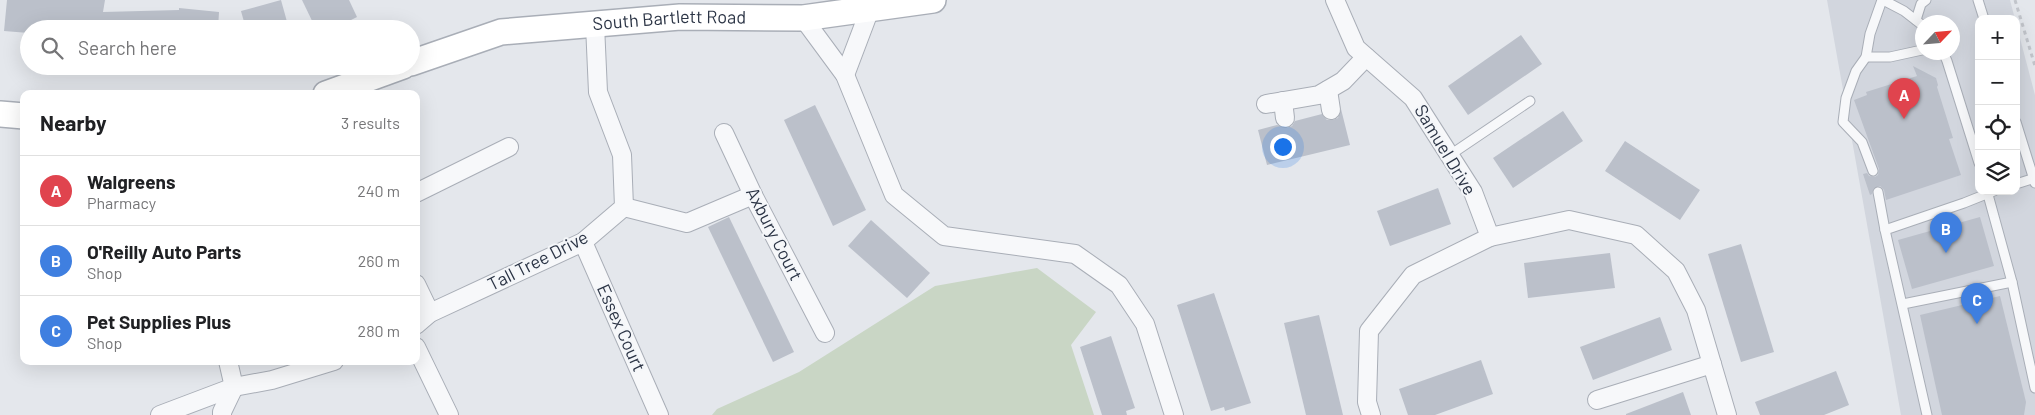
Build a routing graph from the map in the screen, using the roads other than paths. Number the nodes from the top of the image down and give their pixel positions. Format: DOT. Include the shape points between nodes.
graph roads {
  1 [pos="1335,0"];
  2 [pos="1882,0"];
  3 [pos="1926,0"];
  4 [pos="1978,0"];
  5 [pos="923,1"];
  6 [pos="680,9"];
  7 [pos="870,9"];
  8 [pos="1920,15"];
  9 [pos="1983,15"];
  10 [pos="803,18"];
  11 [pos="1915,20"];
  12 [pos="595,25"];
  13 [pos="1915,52"];
  14 [pos="1366,57"];
  15 [pos="1866,57"];
  16 [pos="420,60"];
  17 [pos="1947,60"];
  18 [pos="378,75"];
  19 [pos="845,75"];
  20 [pos="337,90"];
  21 [pos="1328,90"];
  22 [pos="1530,101"];
  23 [pos="1278,108"];
  24 [pos="1331,110"];
  25 [pos="0,114"];
  26 [pos="20,116"];
  27 [pos="724,133"];
  28 [pos="2020,134"];
  29 [pos="509,147"];
  30 [pos="1975,150"];
  31 [pos="1450,155"];
  32 [pos="1873,171"];
  33 [pos="2035,180"];
  34 [pos="2020,183"];
  35 [pos="420,191"];
  36 [pos="1878,192"];
  37 [pos="753,195"];
  38 [pos="1983,195"];
  39 [pos="1990,195"];
  40 [pos="624,207"];
  41 [pos="1885,230"];
  42 [pos="1490,237"];
  43 [pos="583,242"];
  44 [pos="2012,282"];
  45 [pos="420,292"];
  46 [pos="1903,304"];
  47 [pos="430,313"];
  48 [pos="420,322"];
  49 [pos="825,333"];
  50 [pos="420,355"];
  51 [pos="1712,364"];
  52 [pos="229,365"];
  53 [pos="321,365"];
  54 [pos="234,386"];
  55 [pos="2035,388"];
  56 [pos="1597,400"];
  57 [pos="160,415"];
  58 [pos="222,415"];
  59 [pos="449,415"];
  60 [pos="659,415"];
  61 [pos="1174,415"];
  62 [pos="1371,415"];
  63 [pos="1727,415"];
  64 [pos="1927,415"];
  1 -- 14 [label="street, Samuel Drive" via="1356,48"];
  2 -- 11 [label="lane"];
  2 -- 15 [label="lane"];
  3 -- 8 [label="lane" via="1921,4"];
  4 -- 9 [label="lane"];
  5 -- 7 [label="main road, South Bartlett Road"];
  6 -- 10 [label="main road, South Bartlett Road"];
  6 -- 12 [label="main road, South Bartlett Road"];
  7 -- 10 [label="main road, South Bartlett Road"];
  7 -- 19 [label="street"];
  10 -- 19 [label="street"];
  12 -- 16 [label="main road, South Bartlett Road" via="501,32"];
  12 -- 40 [label="street" via="598,92 622,156"];
  13 -- 15 [label="lane" via="1890,57"];
  14 -- 21 [label="street" via="1343,81"];
  14 -- 31 [label="street, Samuel Drive" via="1414,98"];
  15 -- 32 [label="lane" via="1856,71 1846,98 1843,122 1862,142"];
  17 -- 30 [label="lane"];
  18 -- 20 [label="main road"];
  19 -- 61 [label="street" via="894,195 944,236 1076,254 1118,285 1145,324"];
  21 -- 23 [label="street"];
  21 -- 24 [label="street"];
  22 -- 31 [label="lane"];
  25 -- 26 [label="main road"];
  27 -- 37 [label="street, Axbury Court"];
  28 -- 33 [label="lane"];
  29 -- 35 [label="street"];
  31 -- 42 [label="street, Samuel Drive" via="1473,192"];
  33 -- 34 [label="lane"];
  36 -- 41 [label="lane"];
  37 -- 40 [label="street" via="688,223"];
  37 -- 49 [label="street, Axbury Court"];
  38 -- 41 [label="lane"];
  39 -- 44 [label="lane"];
  40 -- 43 [label="street, Tall Tree Drive"];
  41 -- 46 [label="lane"];
  42 -- 51 [label="street" via="1569,220 1636,234 1676,271 1696,310"];
  42 -- 62 [label="street" via="1413,275 1369,331 1367,402"];
  43 -- 47 [label="street, Tall Tree Drive"];
  43 -- 60 [label="street, Essex Court"];
  44 -- 46 [label="lane"];
  44 -- 55 [label="lane"];
  45 -- 47 [label="street"];
  46 -- 64 [label="lane"];
  47 -- 48 [label="street, Tall Tree Drive"];
  50 -- 59 [label="street"];
  51 -- 56 [label="street"];
  51 -- 63 [label="street"];
  52 -- 54 [label="street"];
  53 -- 54 [label="street" via="272,380"];
  54 -- 57 [label="street"];
  54 -- 58 [label="street"];
}
